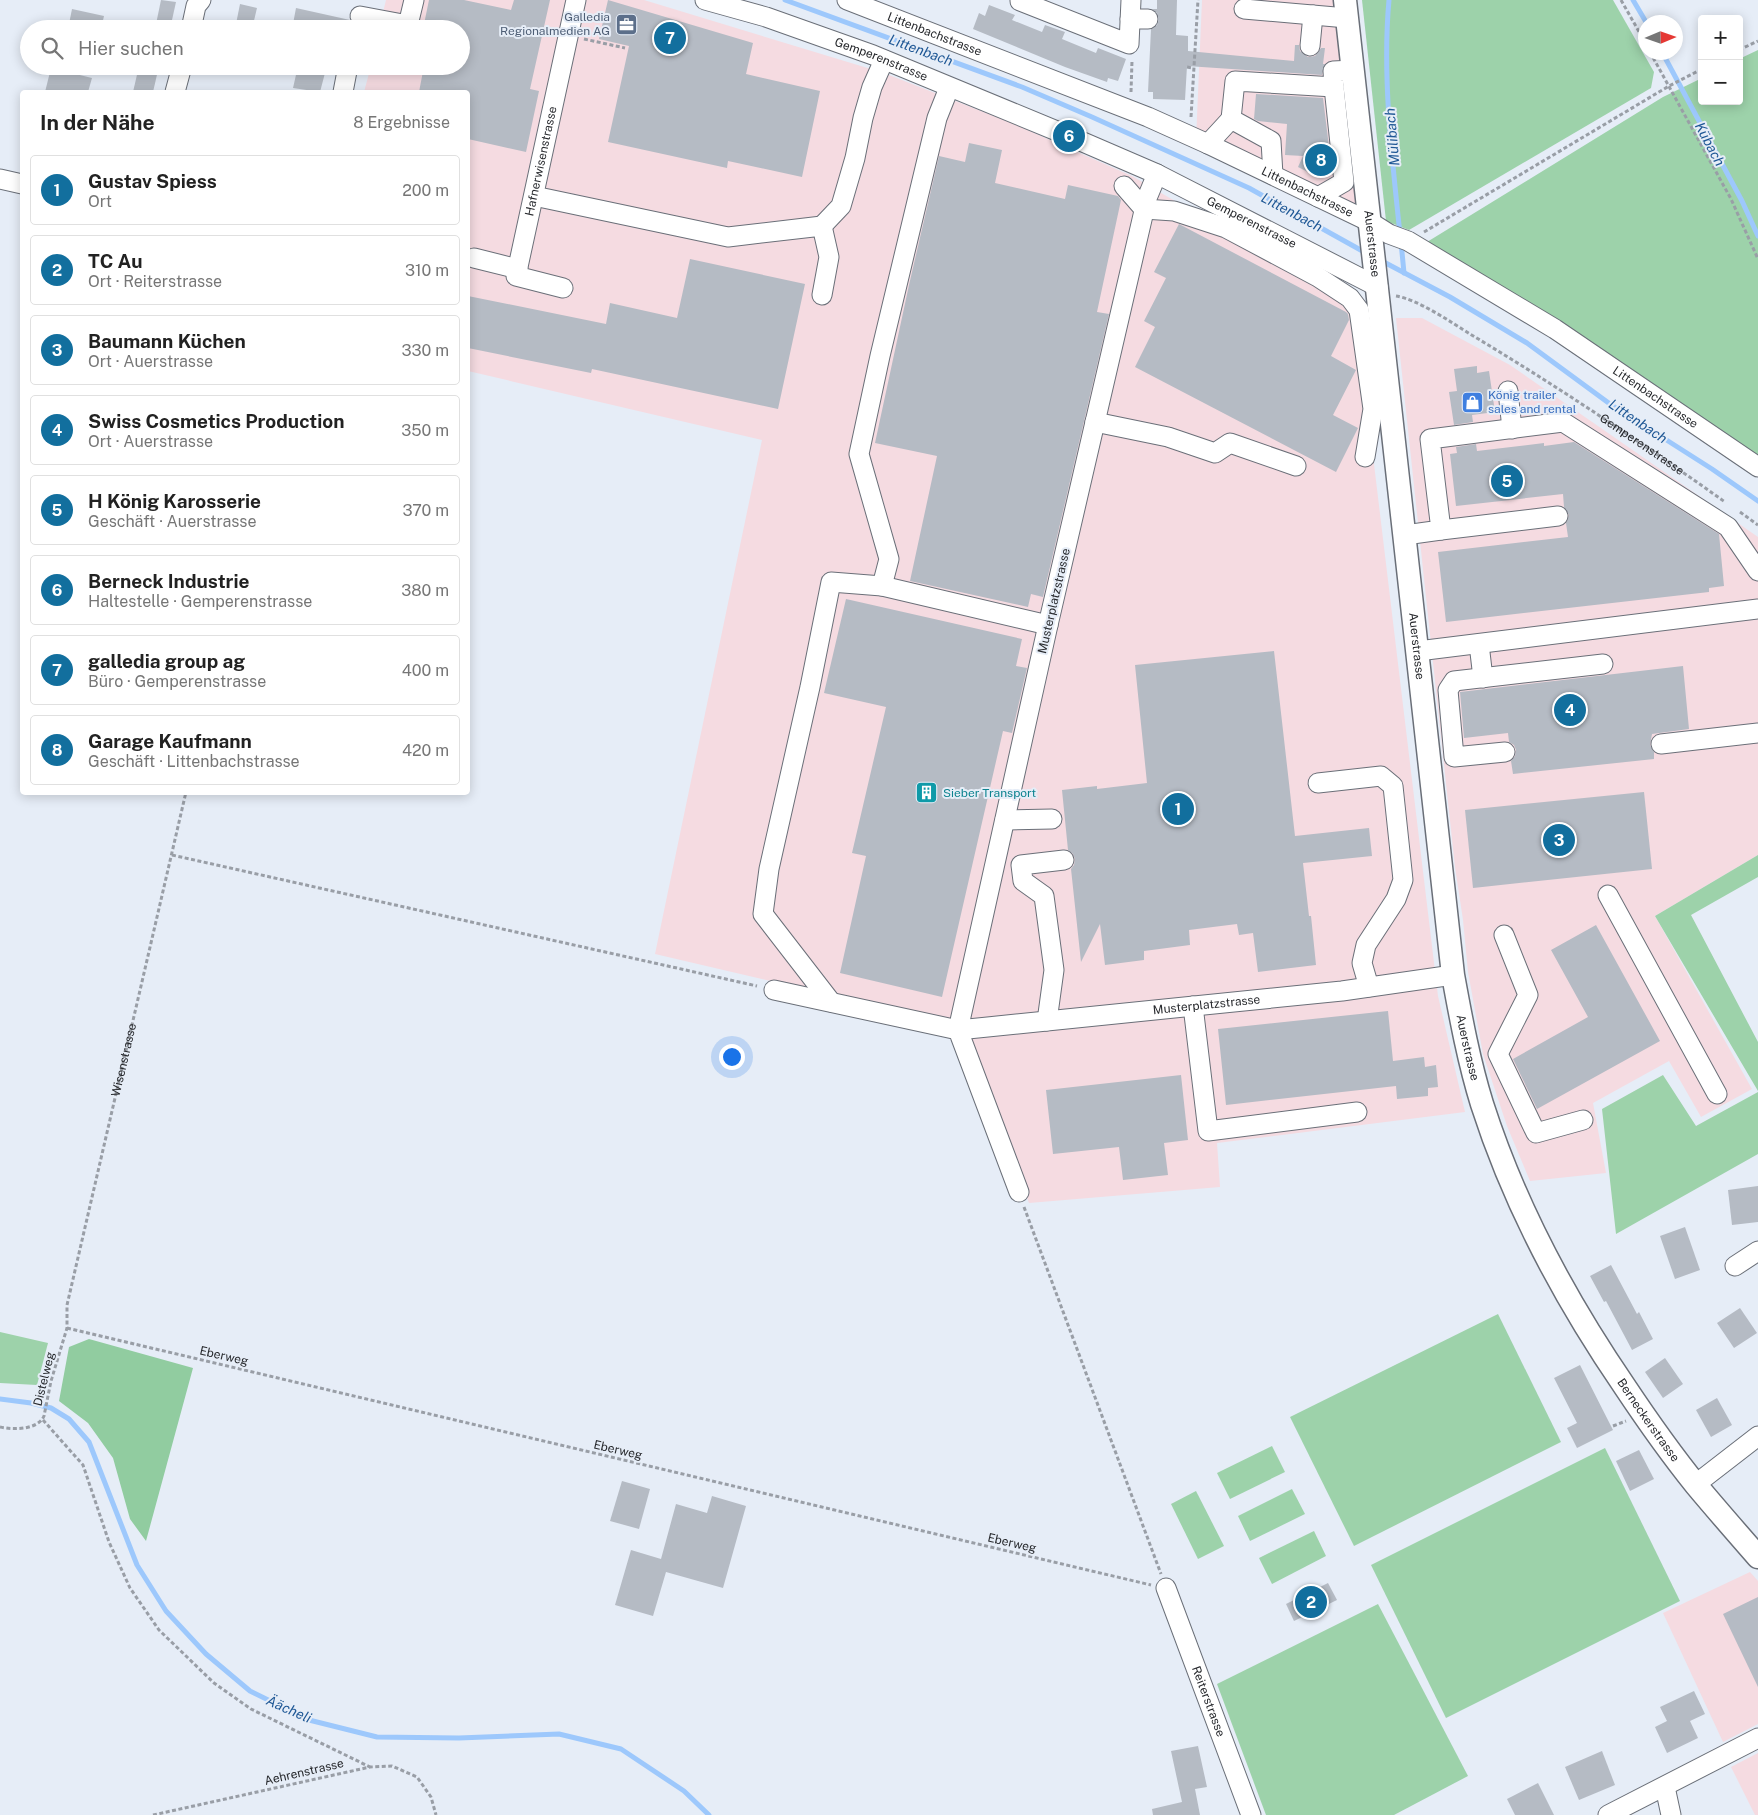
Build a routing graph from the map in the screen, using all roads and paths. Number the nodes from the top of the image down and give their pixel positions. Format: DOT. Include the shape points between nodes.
graph roads {
  1 [pos="201,0"];
  2 [pos="414,0"];
  3 [pos="576,0"];
  4 [pos="705,0"];
  5 [pos="847,0"];
  6 [pos="1020,0"];
  7 [pos="1131,0"];
  8 [pos="1198,0"];
  9 [pos="1621,0"];
  10 [pos="1244,9"];
  11 [pos="1346,9"];
  12 [pos="360,15"];
  13 [pos="1313,15"];
  14 [pos="193,20"];
  15 [pos="381,20"];
  16 [pos="411,20"];
  17 [pos="1638,30"];
  18 [pos="569,35"];
  19 [pos="1758,41"];
  20 [pos="1129,44"];
  21 [pos="1310,46"];
  22 [pos="625,48"];
  23 [pos="1743,48"];
  24 [pos="884,60"];
  25 [pos="1655,60"];
  26 [pos="1187,67"];
  27 [pos="1194,68"];
  28 [pos="1353,70"];
  29 [pos="1698,71"];
  30 [pos="180,75"];
  31 [pos="346,75"];
  32 [pos="1670,85"];
  33 [pos="1334,87"];
  34 [pos="950,88"];
  35 [pos="176,90"];
  36 [pos="343,90"];
  37 [pos="1130,111"];
  38 [pos="1231,119"];
  39 [pos="1190,137"];
  40 [pos="1208,144"];
  41 [pos="1157,174"];
  42 [pos="1273,174"];
  43 [pos="0,179"];
  44 [pos="20,184"];
  45 [pos="1124,186"];
  46 [pos="534,196"];
  47 [pos="1318,197"];
  48 [pos="1144,209"];
  49 [pos="822,226"];
  50 [pos="1377,232"];
  51 [pos="1408,241"];
  52 [pos="474,258"];
  53 [pos="1758,259"];
  54 [pos="518,269"];
  55 [pos="1377,279"];
  56 [pos="563,288"];
  57 [pos="822,295"];
  58 [pos="1508,390"];
  59 [pos="1380,391"];
  60 [pos="1095,422"];
  61 [pos="1512,429"];
  62 [pos="1364,457"];
  63 [pos="1296,466"];
  64 [pos="1758,467"];
  65 [pos="1728,504"];
  66 [pos="1736,509"];
  67 [pos="1558,516"];
  68 [pos="1758,525"];
  69 [pos="1441,530"];
  70 [pos="1404,534"];
  71 [pos="1758,571"];
  72 [pos="882,586"];
  73 [pos="1758,609"];
  74 [pos="1048,625"];
  75 [pos="1479,644"];
  76 [pos="1418,651"];
  77 [pos="1603,664"];
  78 [pos="1483,678"];
  79 [pos="1758,733"];
  80 [pos="1661,744"];
  81 [pos="1505,752"];
  82 [pos="1318,783"];
  83 [pos="185,795"];
  84 [pos="1052,819"];
  85 [pos="1005,820"];
  86 [pos="172,855"];
  87 [pos="1064,860"];
  88 [pos="1608,895"];
  89 [pos="1504,934"];
  90 [pos="1454,975"];
  91 [pos="1369,987"];
  92 [pos="774,990"];
  93 [pos="831,1002"];
  94 [pos="1193,1006"];
  95 [pos="1048,1021"];
  96 [pos="958,1030"];
  97 [pos="1717,1094"];
  98 [pos="1357,1112"];
  99 [pos="1583,1120"];
  100 [pos="1019,1192"];
  101 [pos="1758,1251"];
  102 [pos="1735,1266"];
  103 [pos="1555,1275"];
  104 [pos="67,1328"];
  105 [pos="43,1418"];
  106 [pos="1632,1418"];
  107 [pos="1614,1426"];
  108 [pos="0,1427"];
  109 [pos="1758,1436"];
  110 [pos="1696,1484"];
  111 [pos="1758,1556"];
  112 [pos="1166,1588"];
  113 [pos="1758,1738"];
  114 [pos="370,1767"];
  115 [pos="1665,1787"];
  116 [pos="153,1815"];
  117 [pos="436,1815"];
  118 [pos="1251,1815"];
  119 [pos="1608,1815"];
  120 [pos="1671,1815"];
  1 -- 14 [label="street"];
  2 -- 16 [label="street"];
  3 -- 18 [label="street, Hafnerwisenstrasse"];
  4 -- 24 [label="street, Gemperenstrasse" via="766,17"];
  5 -- 37 [label="street, Littenbachstrasse"];
  6 -- 20 [label="street"];
  7 -- 20 [label="street" via="1139,19"];
  8 -- 27 [label="path"];
  9 -- 17 [label="path"];
  10 -- 13 [label="street"];
  11 -- 13 [label="street"];
  11 -- 28 [label="main road, Auerstrasse"];
  12 -- 15 [label="street"];
  13 -- 21 [label="street"];
  18 -- 22 [label="path"];
  18 -- 46 [label="street, Hafnerwisenstrasse"];
  19 -- 23 [label="path"];
  20 -- 37 [label="path" via="1133,51"];
  24 -- 34 [label="street, Gemperenstrasse"];
  24 -- 49 [label="street" via="863,118 841,206"];
  25 -- 32 [label="path"];
  26 -- 27 [label="path"];
  27 -- 39 [label="path"];
  28 -- 33 [label="street" via="1333,71"];
  28 -- 50 [label="main road, Auerstrasse"];
  29 -- 32 [label="path"];
  30 -- 35 [label="street"];
  31 -- 36 [label="street"];
  32 -- 51 [label="path"];
  32 -- 53 [label="path" via="1731,199"];
  33 -- 38 [label="street" via="1236,81"];
  33 -- 47 [label="street" via="1344,182"];
  34 -- 41 [label="street, Gemperenstrasse"];
  34 -- 72 [label="street" via="937,118 859,454 889,559"];
  37 -- 39 [label="street, Littenbachstrasse"];
  38 -- 40 [label="street"];
  38 -- 42 [label="street" via="1272,141"];
  39 -- 40 [label="street, Littenbachstrasse"];
  40 -- 42 [label="street, Littenbachstrasse"];
  41 -- 48 [label="street, Musterplatzstrasse"];
  41 -- 55 [label="street, Gemperenstrasse"];
  42 -- 47 [label="street, Littenbachstrasse"];
  43 -- 44 [label="street"];
  45 -- 48 [label="street"];
  46 -- 49 [label="street" via="728,237"];
  46 -- 54 [label="street, Hafnerwisenstrasse" via="522,221"];
  47 -- 50 [label="street, Littenbachstrasse"];
  48 -- 59 [label="street" via="1174,212 1226,228 1318,277 1350,298 1359,310"];
  48 -- 60 [label="street, Musterplatzstrasse"];
  49 -- 57 [label="street" via="829,257"];
  50 -- 51 [label="street, Littenbachstrasse"];
  50 -- 55 [label="main road, Auerstrasse"];
  51 -- 64 [label="street, Littenbachstrasse" via="1555,329"];
  52 -- 54 [label="street"];
  54 -- 56 [label="street" via="516,276"];
  55 -- 59 [label="main road, Auerstrasse"];
  55 -- 65 [label="path, Gemperenstrasse" via="1390,296 1404,297 1510,357"];
  58 -- 61 [label="street"];
  59 -- 62 [label="street" via="1373,409"];
  59 -- 70 [label="main road, Auerstrasse"];
  60 -- 63 [label="street" via="1168,438 1215,453 1230,442"];
  60 -- 74 [label="street, Musterplatzstrasse"];
  61 -- 69 [label="street" via="1430,439"];
  61 -- 71 [label="street" via="1563,422 1728,527"];
  66 -- 68 [label="path"];
  67 -- 69 [label="street"];
  69 -- 70 [label="street"];
  70 -- 76 [label="main road, Auerstrasse"];
  72 -- 74 [label="street"];
  72 -- 93 [label="street" via="831,582 769,869 763,914"];
  73 -- 75 [label="street"];
  74 -- 85 [label="street, Musterplatzstrasse"];
  75 -- 76 [label="street"];
  75 -- 78 [label="street"];
  76 -- 90 [label="main road, Auerstrasse"];
  77 -- 78 [label="street"];
  78 -- 81 [label="street" via="1454,681 1448,690 1454,757"];
  79 -- 80 [label="street"];
  82 -- 91 [label="street" via="1381,776 1393,786 1402,880 1396,899 1366,945 1362,963"];
  83 -- 86 [label="path, Wisenstrasse"];
  84 -- 85 [label="street"];
  85 -- 96 [label="street, Musterplatzstrasse"];
  86 -- 92 [label="path"];
  86 -- 104 [label="path, Wisenstrasse" via="67,1305"];
  87 -- 95 [label="street" via="1021,865 1023,880 1044,896 1054,970"];
  88 -- 97 [label="street"];
  89 -- 99 [label="street" via="1528,995 1498,1054 1536,1133"];
  90 -- 91 [label="street, Musterplatzstrasse"];
  90 -- 103 [label="main road, Auerstrasse" via="1466,1046 1481,1103 1514,1193"];
  91 -- 94 [label="street, Musterplatzstrasse"];
  92 -- 93 [label="street"];
  93 -- 96 [label="street"];
  94 -- 95 [label="street, Musterplatzstrasse"];
  94 -- 98 [label="street" via="1208,1131"];
  95 -- 96 [label="street, Musterplatzstrasse"];
  96 -- 100 [label="street"];
  100 -- 112 [label="path"];
  101 -- 102 [label="street"];
  103 -- 110 [label="main road, Berneckerstrasse" via="1594,1342"];
  104 -- 105 [label="path, Distelweg"];
  104 -- 112 [label="path, Eberweg"];
  105 -- 108 [label="path, Distelweg" via="29,1427"];
  105 -- 114 [label="path" via="83,1465 109,1542 127,1580 159,1630 214,1684 251,1709"];
  106 -- 107 [label="path"];
  109 -- 110 [label="street"];
  110 -- 111 [label="main road, Berneckerstrasse"];
  112 -- 118 [label="street, Reiterstrasse"];
  113 -- 115 [label="street"];
  114 -- 116 [label="path, Aehrenstrasse"];
  114 -- 117 [label="path, Aehrenstrasse" via="392,1766 417,1777 432,1797"];
  115 -- 119 [label="street"];
  115 -- 120 [label="street"];
}
